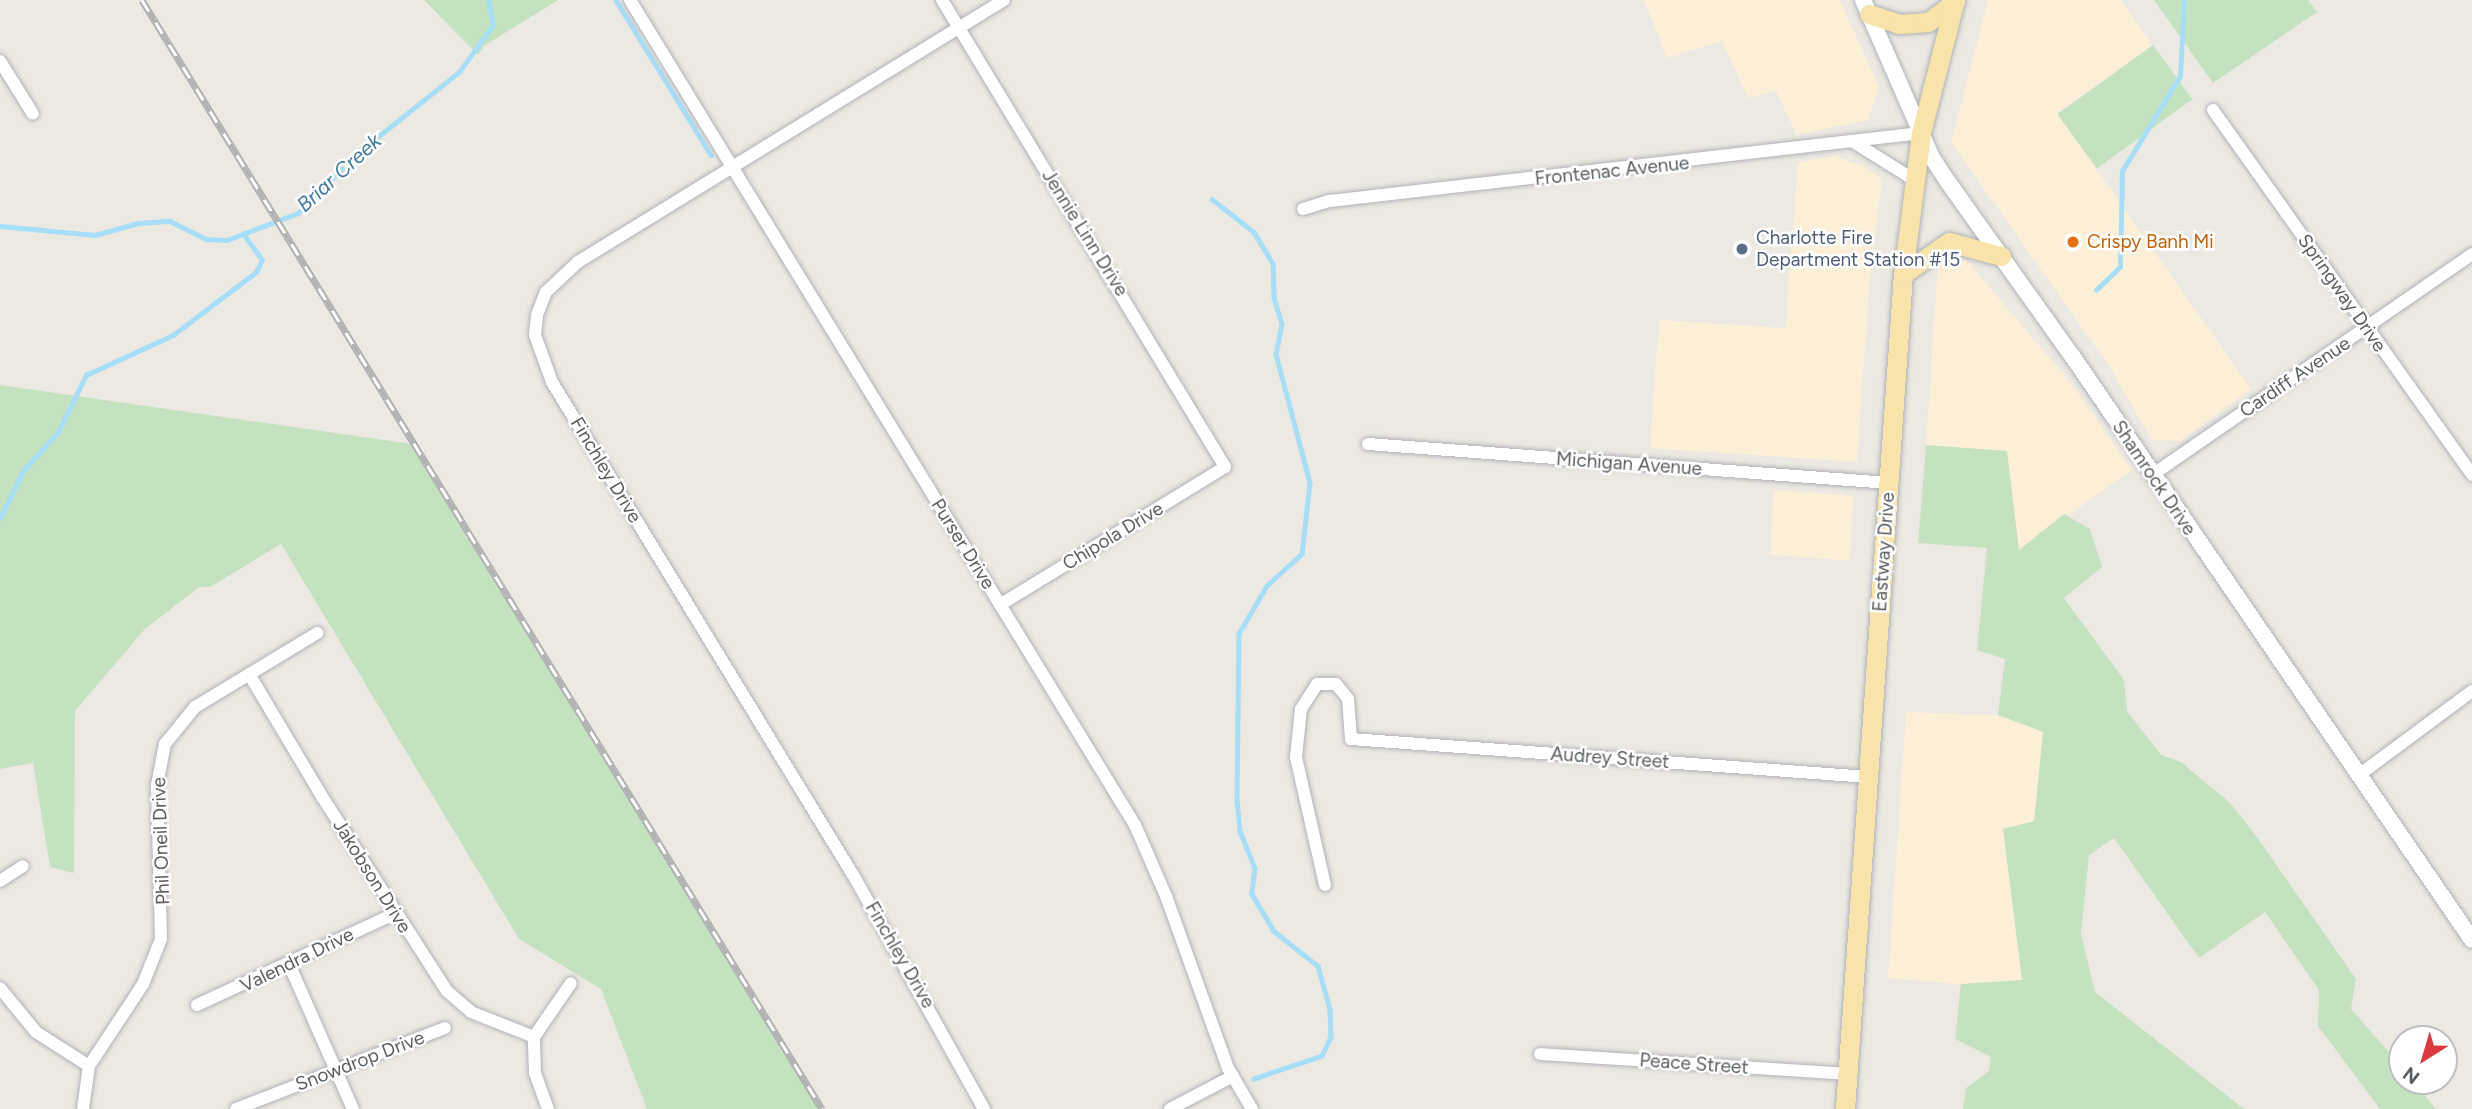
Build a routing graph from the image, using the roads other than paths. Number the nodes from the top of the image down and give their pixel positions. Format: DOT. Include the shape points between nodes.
graph roads {
  1 [pos="631,0"];
  2 [pos="942,0"];
  3 [pos="1004,0"];
  4 [pos="1955,1"];
  5 [pos="1866,7"];
  6 [pos="959,27"];
  7 [pos="0,61"];
  8 [pos="2213,110"];
  9 [pos="33,114"];
  10 [pos="1921,133"];
  11 [pos="1852,141"];
  12 [pos="731,167"];
  13 [pos="1916,181"];
  14 [pos="1303,209"];
  15 [pos="2472,254"];
  16 [pos="2001,256"];
  17 [pos="1903,274"];
  18 [pos="2367,328"];
  19 [pos="1368,444"];
  20 [pos="1225,467"];
  21 [pos="2152,475"];
  22 [pos="2472,475"];
  23 [pos="1889,483"];
  24 [pos="1000,605"];
  25 [pos="317,632"];
  26 [pos="250,674"];
  27 [pos="2472,691"];
  28 [pos="2358,775"];
  29 [pos="1868,777"];
  30 [pos="23,866"];
  31 [pos="0,881"];
  32 [pos="1325,885"];
  33 [pos="396,913"];
  34 [pos="2472,940"];
  35 [pos="289,964"];
  36 [pos="572,983"];
  37 [pos="0,988"];
  38 [pos="197,1005"];
  39 [pos="445,1028"];
  40 [pos="534,1037"];
  41 [pos="1540,1054"];
  42 [pos="89,1066"];
  43 [pos="337,1069"];
  44 [pos="1847,1074"];
  45 [pos="1233,1076"];
  46 [pos="83,1109"];
  47 [pos="236,1109"];
  48 [pos="353,1109"];
  49 [pos="548,1109"];
  50 [pos="984,1109"];
  51 [pos="1170,1109"];
  52 [pos="1252,1109"];
  53 [pos="1845,1109"];
  1 -- 12 [label="street, Purser Drive"];
  2 -- 6 [label="street, Jennie Linn Drive"];
  3 -- 6 [label="street, Finchley Drive"];
  4 -- 5 [label="main road" via="1928,22 1899,24"];
  4 -- 10 [label="main road, Eastway Drive"];
  5 -- 10 [label="street, Shamrock Drive"];
  6 -- 12 [label="street, Finchley Drive"];
  6 -- 20 [label="street, Jennie Linn Drive"];
  7 -- 9 [label="street"];
  8 -- 18 [label="street, Springway Drive"];
  10 -- 11 [label="street, Frontenac Avenue"];
  10 -- 13 [label="main road, Eastway Drive"];
  10 -- 16 [label="street, Shamrock Drive" via="1942,174"];
  11 -- 13 [label="street"];
  11 -- 14 [label="street, Frontenac Avenue" via="1720,160 1330,201"];
  12 -- 24 [label="street, Purser Drive"];
  12 -- 50 [label="street, Finchley Drive" via="565,272 540,304 536,345 552,382 853,875"];
  13 -- 17 [label="main road, Eastway Drive"];
  15 -- 18 [label="street, Cardiff Avenue"];
  16 -- 17 [label="main road" via="1949,242"];
  16 -- 21 [label="street, Shamrock Drive"];
  17 -- 23 [label="main road, Eastway Drive"];
  18 -- 21 [label="street, Cardiff Avenue"];
  18 -- 22 [label="street, Springway Drive"];
  19 -- 23 [label="street, Michigan Avenue"];
  20 -- 24 [label="street, Chipola Drive"];
  21 -- 28 [label="street, Shamrock Drive"];
  23 -- 29 [label="main road, Eastway Drive"];
  24 -- 45 [label="street, Purser Drive" via="1135,825 1157,870"];
  25 -- 26 [label="street, Phil Oneil Drive"];
  26 -- 33 [label="street, Jakobson Drive"];
  26 -- 42 [label="street, Phil Oneil Drive" via="195,707 165,744 157,785 161,939 143,984"];
  27 -- 28 [label="street"];
  28 -- 34 [label="street, Shamrock Drive"];
  29 -- 32 [label="street, Audrey Street" via="1351,739 1348,699 1336,684 1317,684 1301,709 1296,757"];
  29 -- 44 [label="main road, Eastway Drive"];
  30 -- 31 [label="street"];
  33 -- 35 [label="street, Valendra Drive"];
  33 -- 40 [label="street, Jakobson Drive" via="430,968 459,1003 489,1021"];
  35 -- 38 [label="street, Valendra Drive"];
  35 -- 43 [label="street"];
  36 -- 40 [label="street"];
  37 -- 42 [label="street" via="36,1032"];
  39 -- 43 [label="street, Snowdrop Drive"];
  40 -- 49 [label="street" via="535,1073"];
  41 -- 44 [label="street, Peace Street"];
  42 -- 46 [label="street, Phil Oneil Drive"];
  43 -- 47 [label="street, Snowdrop Drive"];
  43 -- 48 [label="street"];
  44 -- 53 [label="main road, Eastway Drive"];
  45 -- 51 [label="street"];
  45 -- 52 [label="street, Purser Drive"];
}
